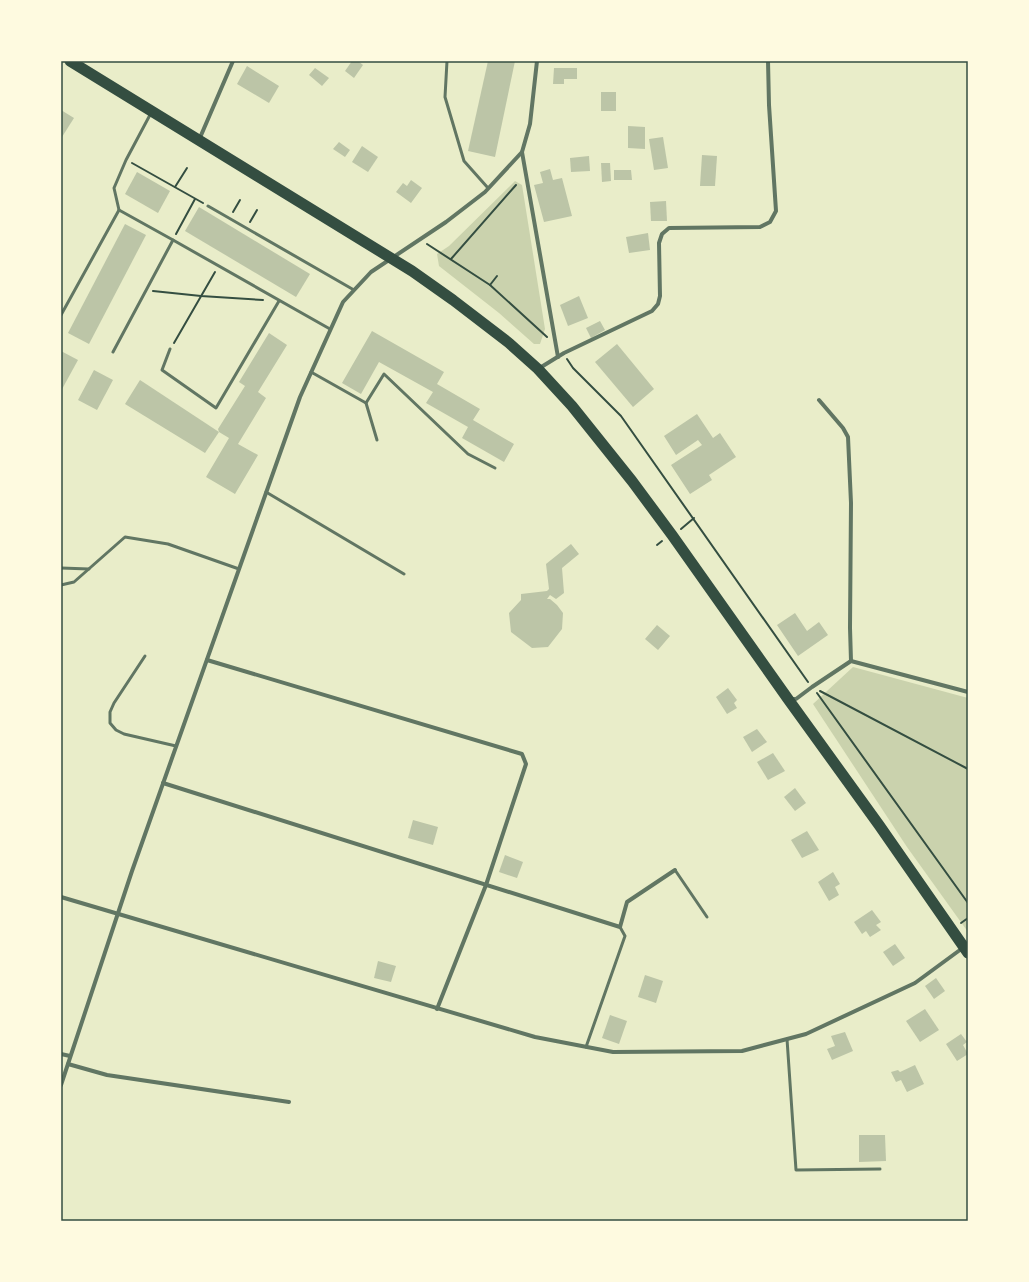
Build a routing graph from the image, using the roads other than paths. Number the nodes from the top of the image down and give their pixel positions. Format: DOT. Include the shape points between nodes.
graph roads {
  1 [pos="70,61"];
  2 [pos="233,61"];
  3 [pos="447,61"];
  4 [pos="537,61"];
  5 [pos="768,61"];
  6 [pos="152,111"];
  7 [pos="199,140"];
  8 [pos="522,152"];
  9 [pos="488,188"];
  10 [pos="208,206"];
  11 [pos="119,210"];
  12 [pos="173,240"];
  13 [pos="391,258"];
  14 [pos="354,290"];
  15 [pos="279,301"];
  16 [pos="61,315"];
  17 [pos="330,329"];
  18 [pos="170,349"];
  19 [pos="113,352"];
  20 [pos="558,357"];
  21 [pos="538,369"];
  22 [pos="311,372"];
  23 [pos="819,400"];
  24 [pos="366,403"];
  25 [pos="377,440"];
  26 [pos="495,468"];
  27 [pos="266,492"];
  28 [pos="61,568"];
  29 [pos="90,569"];
  30 [pos="239,569"];
  31 [pos="404,574"];
  32 [pos="61,585"];
  33 [pos="145,656"];
  34 [pos="207,660"];
  35 [pos="851,661"];
  36 [pos="968,692"];
  37 [pos="788,699"];
  38 [pos="176,746"];
  39 [pos="163,783"];
  40 [pos="675,870"];
  41 [pos="486,884"];
  42 [pos="61,897"];
  43 [pos="118,914"];
  44 [pos="707,917"];
  45 [pos="620,927"];
  46 [pos="966,950"];
  47 [pos="437,1009"];
  48 [pos="787,1039"];
  49 [pos="586,1047"];
  50 [pos="61,1054"];
  51 [pos="70,1056"];
  52 [pos="68,1064"];
  53 [pos="61,1085"];
  54 [pos="289,1102"];
  55 [pos="880,1169"];
  1 -- 6 [label="highway"];
  2 -- 7 [label="street"];
  3 -- 9 [label="lane" via="444,98 464,161"];
  4 -- 8 [label="street" via="530,124"];
  5 -- 20 [label="street" via="776,211 770,222 760,227 669,228 662,234 659,243 658,304 652,310"];
  6 -- 7 [label="highway"];
  6 -- 11 [label="lane" via="114,188"];
  7 -- 13 [label="highway"];
  8 -- 9 [label="street"];
  8 -- 20 [label="street"];
  9 -- 13 [label="street" via="446,222"];
  10 -- 14 [label="lane"];
  11 -- 12 [label="lane"];
  11 -- 16 [label="lane"];
  12 -- 15 [label="lane"];
  12 -- 19 [label="lane"];
  13 -- 14 [label="street" via="371,272"];
  13 -- 21 [label="highway" via="453,300"];
  14 -- 17 [label="street" via="343,302"];
  15 -- 17 [label="lane"];
  15 -- 18 [label="lane" via="216,408 162,370"];
  17 -- 22 [label="street"];
  20 -- 21 [label="street"];
  21 -- 37 [label="highway" via="572,406 636,487"];
  22 -- 24 [label="lane"];
  22 -- 27 [label="street"];
  23 -- 35 [label="street" via="848,437 851,503"];
  24 -- 25 [label="lane"];
  24 -- 26 [label="lane" via="384,374 468,454"];
  27 -- 30 [label="street"];
  27 -- 31 [label="lane"];
  28 -- 29 [label="lane"];
  29 -- 30 [label="lane" via="125,537 168,544"];
  29 -- 32 [label="lane" via="74,582"];
  30 -- 34 [label="street"];
  33 -- 38 [label="lane" via="114,703 110,712 110,723 124,734"];
  34 -- 38 [label="street"];
  34 -- 41 [label="street" via="522,754 526,764"];
  35 -- 36 [label="street"];
  35 -- 37 [label="street" via="796,699"];
  37 -- 46 [label="highway"];
  38 -- 39 [label="street"];
  39 -- 41 [label="street"];
  39 -- 43 [label="street"];
  40 -- 44 [label="lane"];
  40 -- 45 [label="street" via="627,902"];
  41 -- 45 [label="street"];
  41 -- 47 [label="street"];
  42 -- 43 [label="street"];
  43 -- 47 [label="street"];
  43 -- 51 [label="street"];
  45 -- 49 [label="lane" via="625,936"];
  46 -- 48 [label="street" via="915,983 806,1034"];
  47 -- 49 [label="street" via="535,1037"];
  48 -- 49 [label="street" via="742,1051 613,1052"];
  48 -- 55 [label="lane" via="796,1170"];
  50 -- 51 [label="street"];
  51 -- 52 [label="street"];
  52 -- 53 [label="street"];
  52 -- 54 [label="street" via="107,1075"];
}
